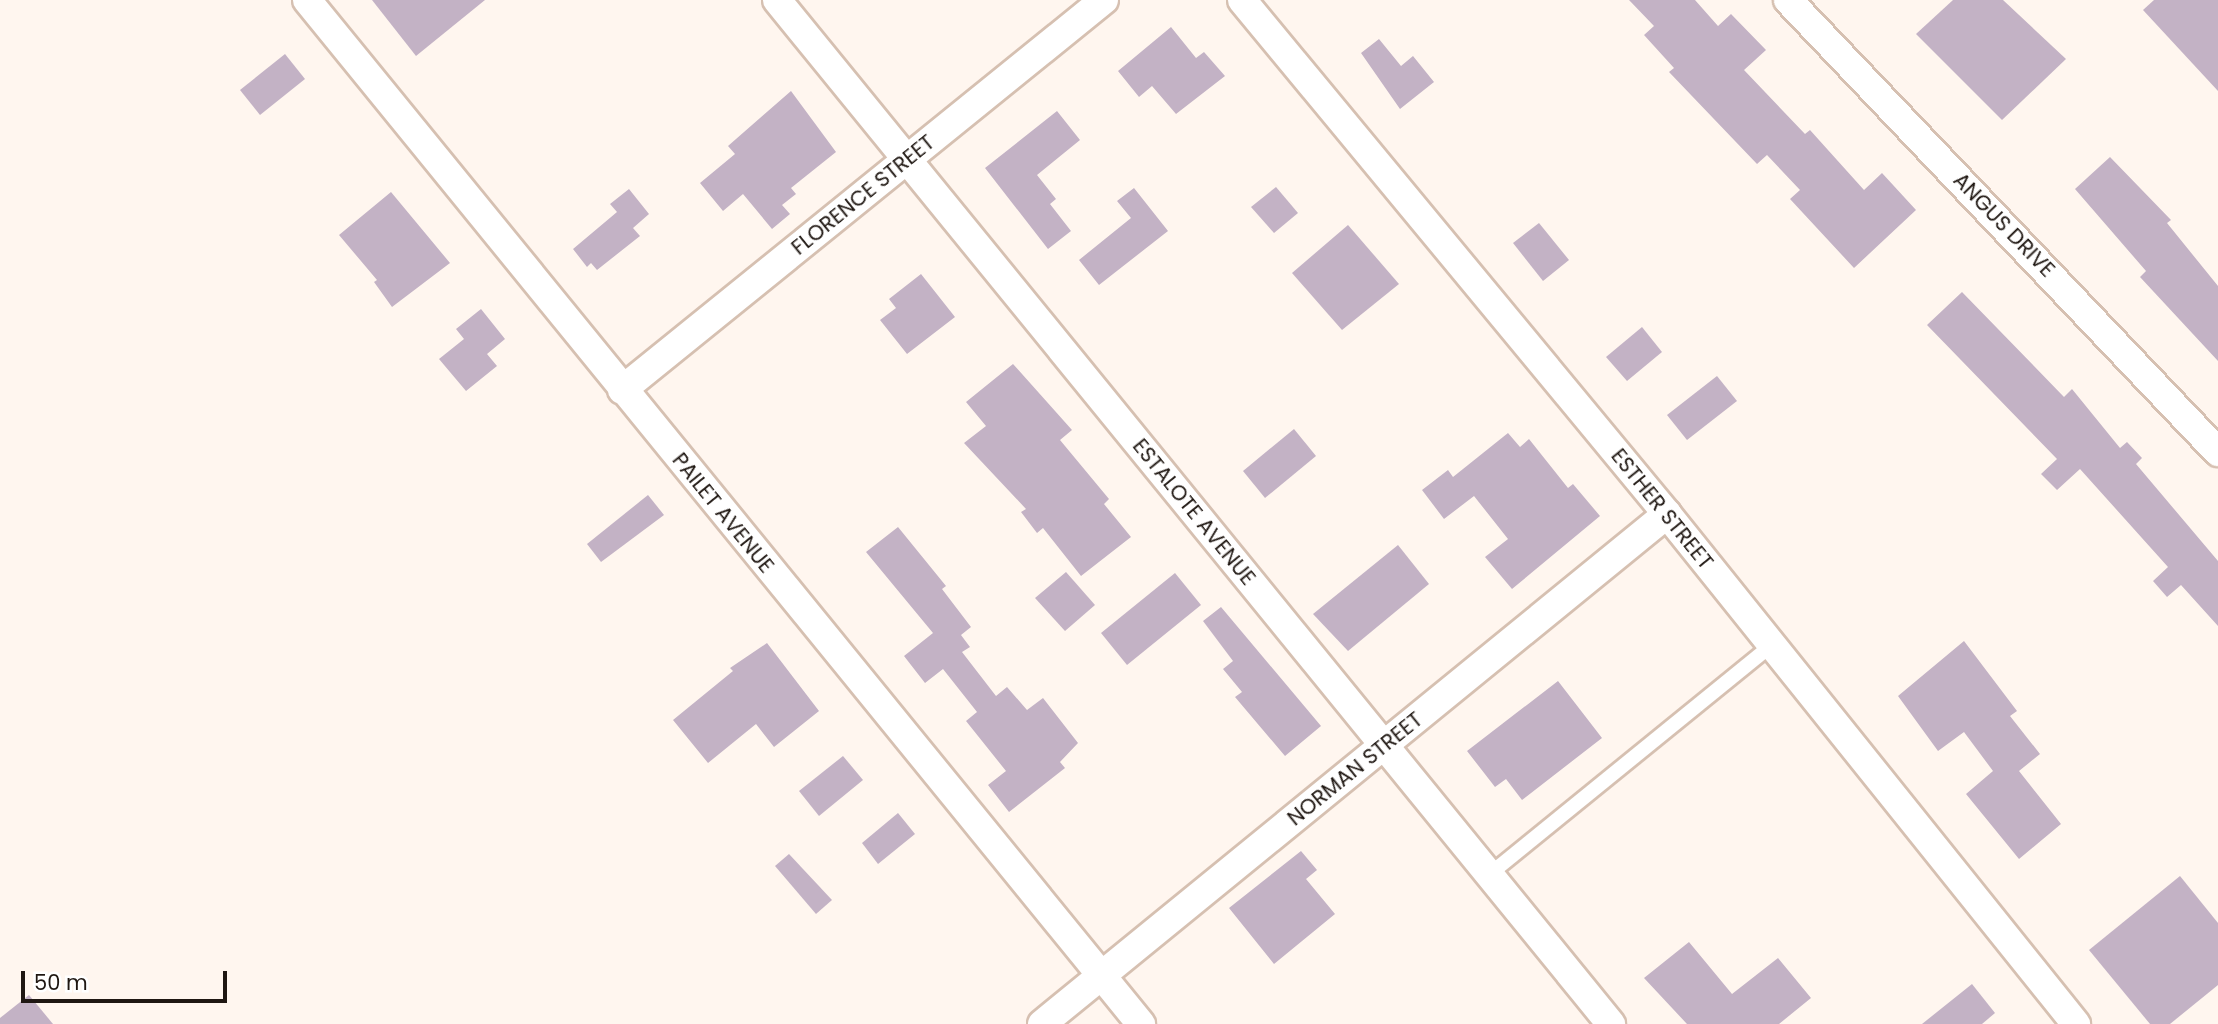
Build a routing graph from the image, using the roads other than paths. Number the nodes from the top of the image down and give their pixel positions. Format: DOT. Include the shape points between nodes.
graph roads {
  1 [pos="307,0"];
  2 [pos="777,0"];
  3 [pos="1104,0"];
  4 [pos="1242,0"];
  5 [pos="1788,0"];
  6 [pos="906,159"];
  7 [pos="622,390"];
  8 [pos="2218,452"];
  9 [pos="1667,514"];
  10 [pos="1772,645"];
  11 [pos="1385,745"];
  12 [pos="1490,874"];
  13 [pos="1102,976"];
  14 [pos="1042,1024"];
  15 [pos="1141,1024"];
  16 [pos="1611,1024"];
  17 [pos="2076,1024"];
  1 -- 7 [label="street, PAILET AVENUE"];
  2 -- 6 [label="street, ESTALOTE AVENUE"];
  3 -- 6 [label="street, FLORENCE STREET"];
  4 -- 9 [label="street, ESTHER STREET"];
  5 -- 8 [label="street, ANGUS DRIVE"];
  6 -- 7 [label="street, FLORENCE STREET"];
  6 -- 11 [label="street, ESTALOTE AVENUE"];
  7 -- 13 [label="street, PAILET AVENUE"];
  9 -- 10 [label="street, ESTHER STREET"];
  9 -- 11 [label="street, NORMAN STREET"];
  10 -- 12 [label="lane"];
  10 -- 17 [label="street, ESTHER STREET"];
  11 -- 12 [label="street, ESTALOTE AVENUE"];
  11 -- 13 [label="street, NORMAN STREET"];
  12 -- 16 [label="street, ESTALOTE AVENUE"];
  13 -- 14 [label="street, NORMAN STREET"];
  13 -- 15 [label="street, PAILET AVENUE"];
}
